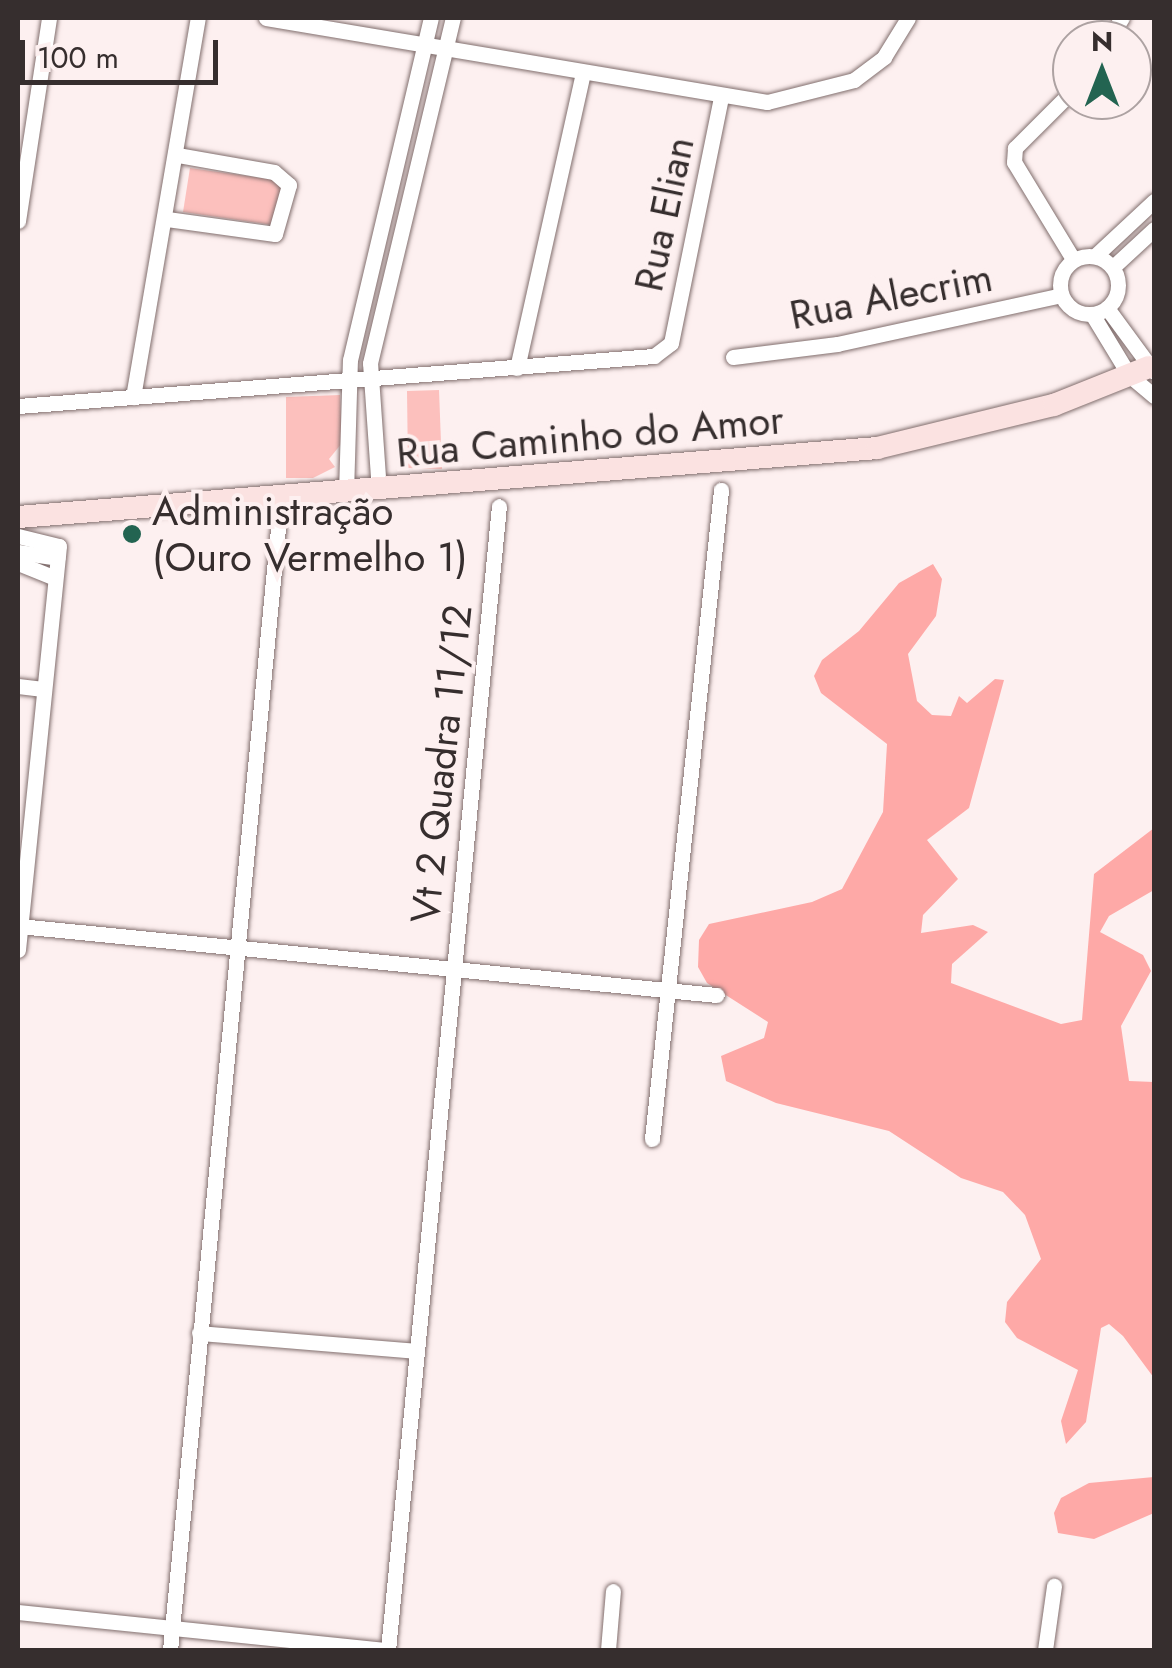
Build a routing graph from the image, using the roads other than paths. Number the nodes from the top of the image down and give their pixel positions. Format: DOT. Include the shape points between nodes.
graph roads {
  1 [pos="50,18"];
  2 [pos="198,18"];
  3 [pos="266,18"];
  4 [pos="431,18"];
  5 [pos="454,18"];
  6 [pos="908,18"];
  7 [pos="420,46"];
  8 [pos="441,49"];
  9 [pos="582,73"];
  10 [pos="721,98"];
  11 [pos="1052,111"];
  12 [pos="178,155"];
  13 [pos="1154,201"];
  14 [pos="167,219"];
  15 [pos="18,222"];
  16 [pos="1154,229"];
  17 [pos="1096,255"];
  18 [pos="1073,259"];
  19 [pos="1114,268"];
  20 [pos="1060,295"];
  21 [pos="1100,311"];
  22 [pos="671,343"];
  23 [pos="733,357"];
  24 [pos="517,368"];
  25 [pos="1147,369"];
  26 [pos="372,380"];
  27 [pos="347,382"];
  28 [pos="1154,394"];
  29 [pos="133,397"];
  30 [pos="18,406"];
  31 [pos="377,454"];
  32 [pos="348,456"];
  33 [pos="721,490"];
  34 [pos="379,491"];
  35 [pos="346,493"];
  36 [pos="499,506"];
  37 [pos="18,517"];
  38 [pos="278,528"];
  39 [pos="18,536"];
  40 [pos="18,552"];
  41 [pos="58,552"];
  42 [pos="18,563"];
  43 [pos="54,578"];
  44 [pos="18,686"];
  45 [pos="41,688"];
  46 [pos="19,934"];
  47 [pos="235,946"];
  48 [pos="18,950"];
  49 [pos="454,969"];
  50 [pos="672,987"];
  51 [pos="717,995"];
  52 [pos="652,1139"];
  53 [pos="199,1333"];
  54 [pos="416,1350"];
  55 [pos="1054,1586"];
  56 [pos="613,1590"];
  57 [pos="18,1612"];
  58 [pos="172,1626"];
  59 [pos="170,1650"];
  60 [pos="388,1650"];
  61 [pos="608,1650"];
  62 [pos="1045,1650"];
  1 -- 15 [label="street"];
  2 -- 12 [label="street"];
  3 -- 7 [label="street"];
  4 -- 7 [label="street"];
  5 -- 8 [label="street"];
  6 -- 10 [label="street" via="884,57 854,80 785,101"];
  7 -- 8 [label="street"];
  7 -- 27 [label="street"];
  8 -- 9 [label="street"];
  8 -- 26 [label="street" via="370,363"];
  9 -- 10 [label="street"];
  9 -- 24 [label="street"];
  10 -- 22 [label="street, Rua Elian"];
  11 -- 18 [label="street" via="1015,148 1014,162"];
  12 -- 14 [label="street"];
  12 -- 14 [label="street" via="274,172 289,184 275,234"];
  13 -- 17 [label="street"];
  14 -- 29 [label="street"];
  16 -- 19 [label="street"];
  17 -- 18 [label="street"];
  17 -- 19 [label="street"];
  18 -- 20 [label="street" via="1063,269"];
  19 -- 21 [label="street" via="1119,286"];
  20 -- 21 [label="street" via="1068,306"];
  20 -- 23 [label="street, Rua Alecrim" via="837,344"];
  21 -- 25 [label="street"];
  22 -- 24 [label="street, Rua Caminho do Amor" via="633,360"];
  24 -- 26 [label="street, Rua Caminho do Amor"];
  25 -- 28 [label="street"];
  25 -- 34 [label="street, Rua Caminho do Amor" via="1054,405 877,448"];
  26 -- 27 [label="street, Rua Caminho do Amor"];
  26 -- 31 [label="street"];
  27 -- 29 [label="street, Rua Caminho do Amor"];
  27 -- 32 [label="street"];
  29 -- 30 [label="street, Rua Caminho do Amor"];
  31 -- 32 [label="street"];
  31 -- 34 [label="street"];
  32 -- 35 [label="street"];
  33 -- 50 [label="street"];
  34 -- 35 [label="street, Rua Caminho do Amor"];
  35 -- 37 [label="street, Rua Caminho do Amor"];
  36 -- 49 [label="street, Vt 2 Quadra 11/12"];
  38 -- 47 [label="street"];
  39 -- 41 [label="street"];
  40 -- 41 [label="street"];
  41 -- 43 [label="street"];
  42 -- 43 [label="street"];
  43 -- 45 [label="street"];
  44 -- 45 [label="street"];
  45 -- 46 [label="street"];
  46 -- 47 [label="street"];
  46 -- 48 [label="street"];
  47 -- 49 [label="street"];
  47 -- 53 [label="street"];
  49 -- 50 [label="street"];
  49 -- 54 [label="street, Vt 2 Quadra 11/12"];
  50 -- 51 [label="street"];
  50 -- 52 [label="street"];
  53 -- 54 [label="street"];
  53 -- 58 [label="street"];
  54 -- 60 [label="street, Vt 2 Quadra 11/12"];
  55 -- 62 [label="street"];
  56 -- 61 [label="street"];
  57 -- 58 [label="street"];
  58 -- 59 [label="street"];
  58 -- 60 [label="street"];
}
